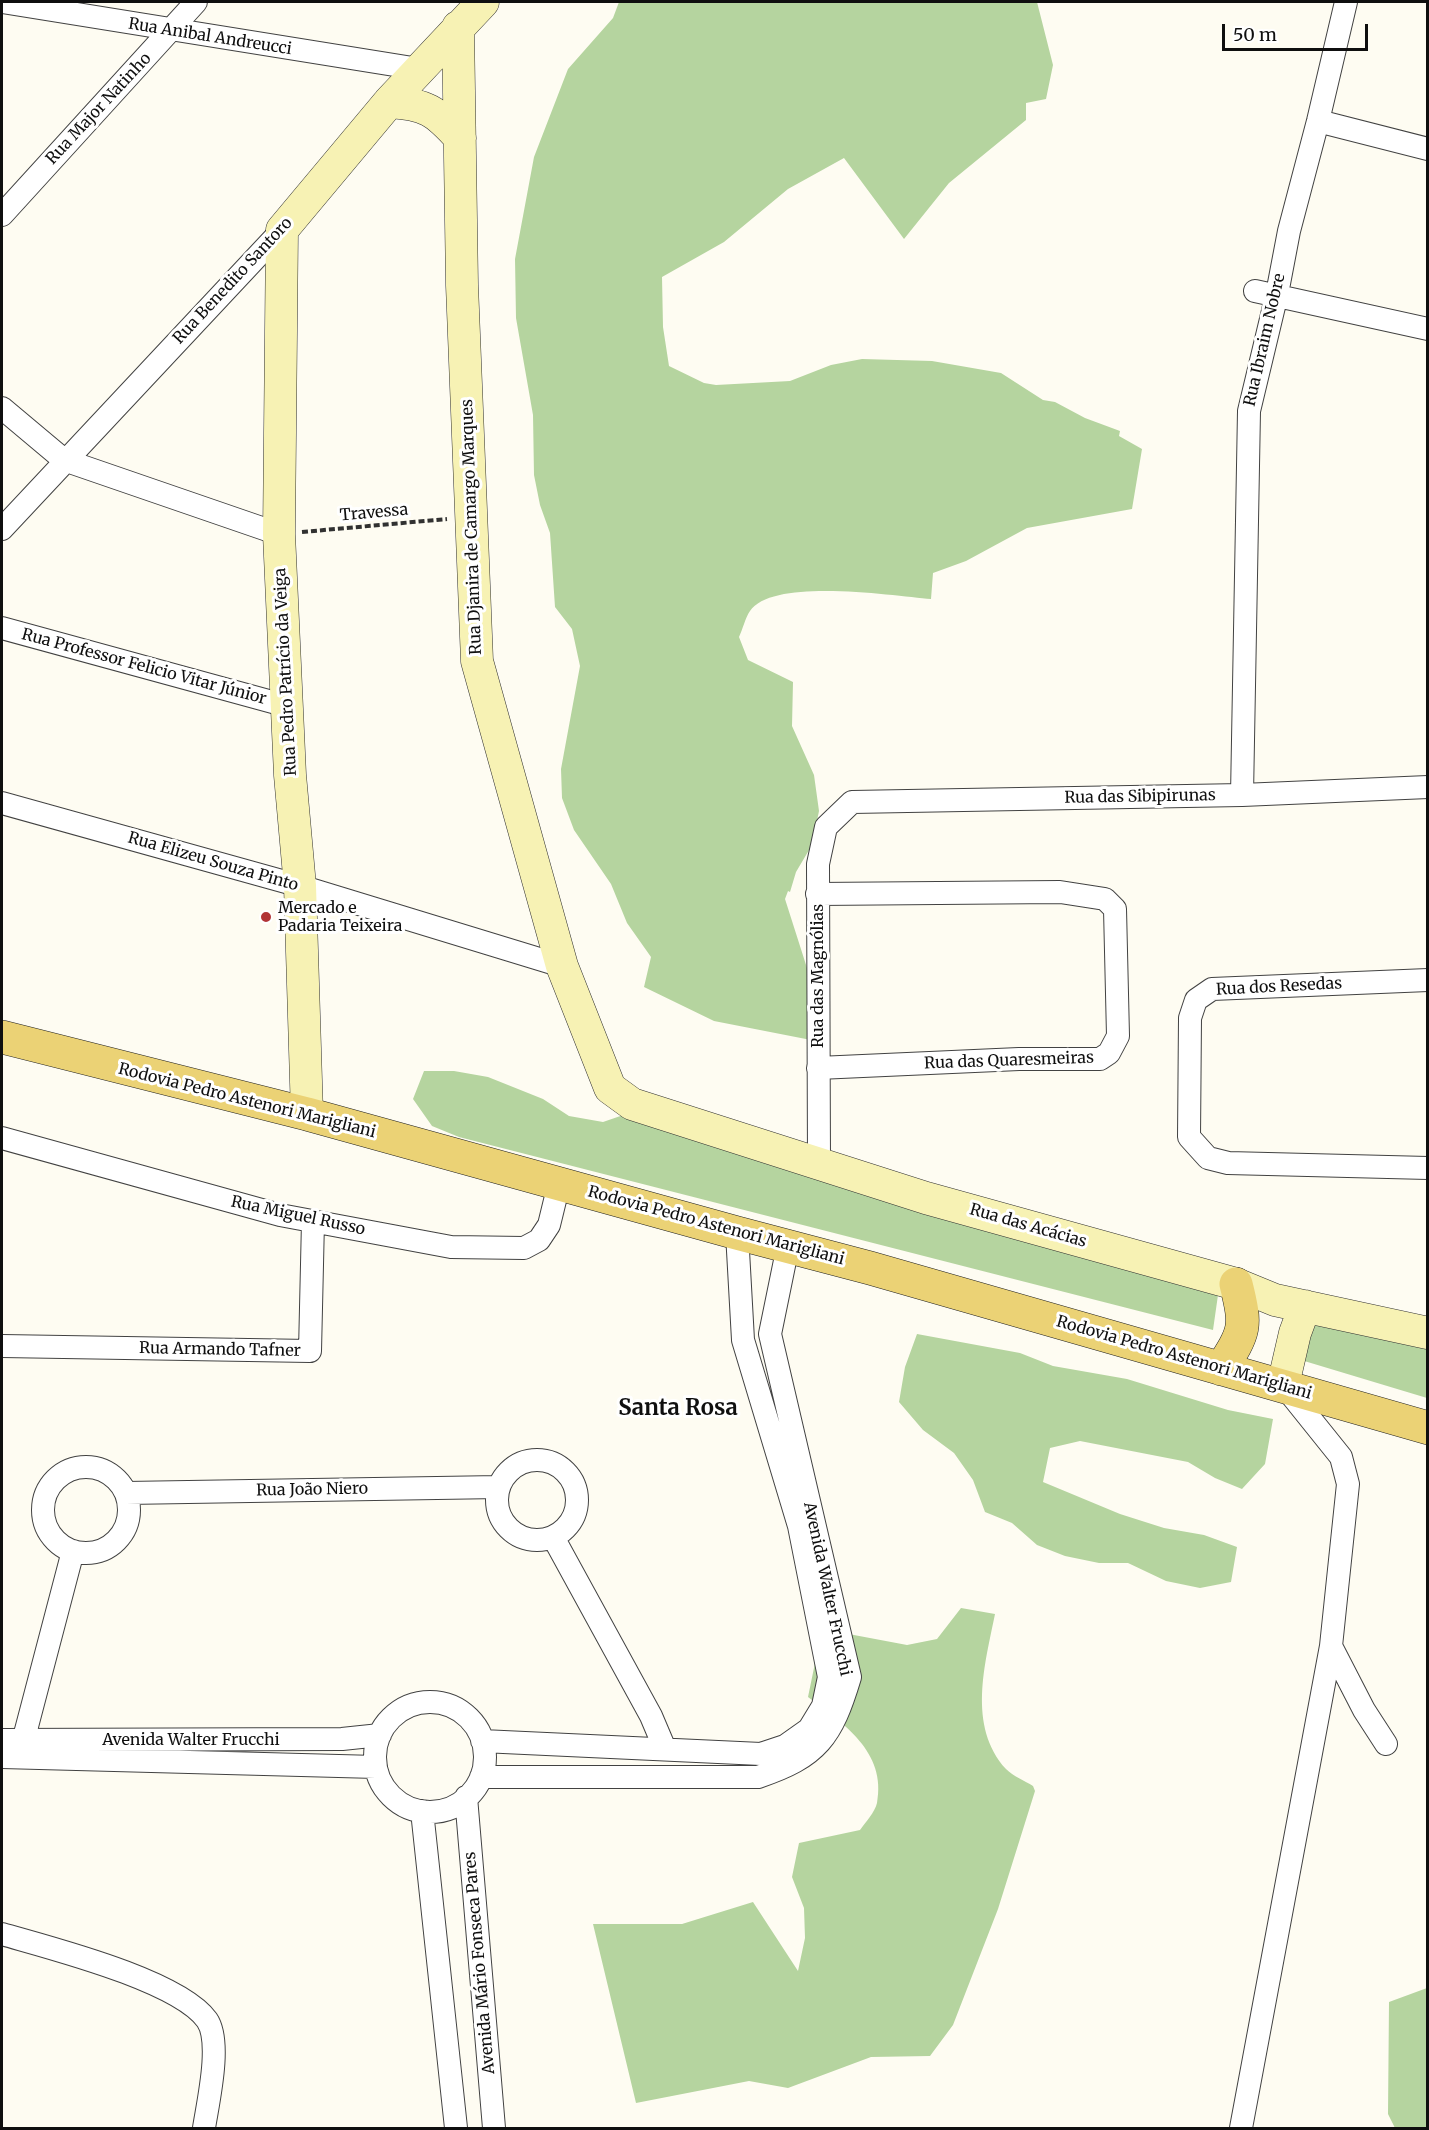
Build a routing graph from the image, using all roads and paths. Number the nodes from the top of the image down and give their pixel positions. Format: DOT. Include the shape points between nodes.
graph roads {
  1 [pos="2,2"];
  2 [pos="196,2"];
  3 [pos="483,2"];
  4 [pos="1346,2"];
  5 [pos="458,27"];
  6 [pos="171,31"];
  7 [pos="419,69"];
  8 [pos="389,102"];
  9 [pos="1318,121"];
  10 [pos="460,138"];
  11 [pos="1428,149"];
  12 [pos="2,215"];
  13 [pos="282,230"];
  14 [pos="1266,292"];
  15 [pos="1428,329"];
  16 [pos="2,408"];
  17 [pos="64,460"];
  18 [pos="472,516"];
  19 [pos="2,529"];
  20 [pos="279,534"];
  21 [pos="2,628"];
  22 [pos="287,706"];
  23 [pos="1428,787"];
  24 [pos="1242,795"];
  25 [pos="852,802"];
  26 [pos="2,803"];
  27 [pos="300,886"];
  28 [pos="817,894"];
  29 [pos="562,966"];
  30 [pos="1428,980"];
  31 [pos="2,1037"];
  32 [pos="818,1068"];
  33 [pos="632,1104"];
  34 [pos="307,1114"];
  35 [pos="2,1138"];
  36 [pos="819,1163"];
  37 [pos="1428,1168"];
  38 [pos="559,1184"];
  39 [pos="313,1221"];
  40 [pos="736,1233"];
  41 [pos="788,1246"];
  42 [pos="1236,1284"];
  43 [pos="1305,1306"];
  44 [pos="1428,1333"];
  45 [pos="770,1334"];
  46 [pos="743,1340"];
  47 [pos="2,1346"];
  48 [pos="1221,1369"];
  49 [pos="1283,1385"];
  50 [pos="1428,1428"];
  51 [pos="499,1486"];
  52 [pos="126,1493"];
  53 [pos="553,1537"];
  54 [pos="74,1551"];
  55 [pos="1331,1646"];
  56 [pos="380,1735"];
  57 [pos="482,1741"];
  58 [pos="1386,1744"];
  59 [pos="11,1749"];
  60 [pos="665,1749"];
  61 [pos="376,1767"];
  62 [pos="481,1777"];
  63 [pos="466,1797"];
  64 [pos="422,1811"];
  65 [pos="2,1934"];
  66 [pos="204,2128"];
  67 [pos="456,2128"];
  68 [pos="494,2128"];
  69 [pos="1242,2128"];
  1 -- 6 [label="street, Rua Anibal Andreucci"];
  2 -- 6 [label="street, Rua Major Natinho"];
  3 -- 5 [label="street, Rua Benedito Santoro"];
  4 -- 9 [label="street, Rua Ibraim Nobre"];
  5 -- 7 [label="street, Rua Benedito Santoro"];
  5 -- 10 [label="street, Rua Djanira de Camargo Marques"];
  6 -- 7 [label="street, Rua Anibal Andreucci"];
  6 -- 12 [label="street, Rua Major Natinho"];
  7 -- 8 [label="street, Rua Benedito Santoro"];
  8 -- 10 [label="street" via="427,108"];
  8 -- 13 [label="street, Rua Benedito Santoro"];
  9 -- 11 [label="street"];
  9 -- 14 [label="street, Rua Ibraim Nobre" via="1288,231"];
  10 -- 18 [label="street, Rua Djanira de Camargo Marques"];
  13 -- 17 [label="street, Rua Benedito Santoro"];
  13 -- 20 [label="street, Rua Pedro Patrício da Veiga"];
  14 -- 15 [label="street"];
  14 -- 24 [label="street, Rua Ibraim Nobre" via="1249,411"];
  16 -- 17 [label="street"];
  17 -- 19 [label="street, Rua Benedito Santoro"];
  17 -- 20 [label="street"];
  18 -- 20 [label="path, Travessa"];
  18 -- 29 [label="street, Rua Djanira de Camargo Marques" via="477,660"];
  20 -- 22 [label="street, Rua Pedro Patrício da Veiga"];
  21 -- 22 [label="street, Rua Professor Felicio Vitar Júnior"];
  22 -- 27 [label="street, Rua Pedro Patrício da Veiga"];
  23 -- 24 [label="street, Rua das Sibipirunas"];
  24 -- 25 [label="street, Rua das Sibipirunas"];
  25 -- 28 [label="street, Rua das Magnólias" via="826,827 818,864"];
  26 -- 27 [label="street, Rua Elizeu Souza Pinto"];
  27 -- 29 [label="street, Rua Elizeu Souza Pinto"];
  27 -- 34 [label="street, Rua Pedro Patrício da Veiga"];
  28 -- 32 [label="street, Rua das Magnólias"];
  28 -- 32 [label="street, Rua das Quaresmeiras" via="1060,892 1105,899 1115,909 1118,1036 1101,1059"];
  29 -- 33 [label="street, Rua Djanira de Camargo Marques" via="610,1088"];
  30 -- 37 [label="street, Rua dos Resedas" via="1212,989 1204,994 1196,1000 1190,1018 1189,1137 1208,1158 1228,1163"];
  31 -- 34 [label="main road, Rodovia Pedro Astenori Marigliani"];
  32 -- 36 [label="street, Rua das Magnólias"];
  33 -- 36 [label="street, Rua das Acácias"];
  34 -- 38 [label="main road, Rodovia Pedro Astenori Marigliani"];
  35 -- 39 [label="street, Rua Miguel Russo"];
  36 -- 42 [label="street, Rua das Acácias"];
  38 -- 39 [label="street, Rua Miguel Russo" via="549,1225 539,1240 524,1248 451,1247"];
  38 -- 40 [label="main road, Rodovia Pedro Astenori Marigliani"];
  39 -- 47 [label="street, Rua Armando Tafner" via="310,1351"];
  40 -- 41 [label="main road, Rodovia Pedro Astenori Marigliani"];
  40 -- 46 [label="street, Avenida Walter Frucchi"];
  41 -- 45 [label="street"];
  41 -- 48 [label="main road, Rodovia Pedro Astenori Marigliani"];
  42 -- 43 [label="street, Rua das Acácias" via="1275,1300"];
  42 -- 48 [label="main road" via="1245,1319 1239,1340"];
  43 -- 44 [label="street, Rua das Acácias"];
  43 -- 49 [label="street"];
  45 -- 46 [label="street"];
  45 -- 62 [label="street, Avenida Walter Frucchi" via="850,1677 838,1716 820,1744 791,1766 758,1777"];
  46 -- 60 [label="street, Avenida Walter Frucchi" via="800,1526 829,1677 823,1706 809,1729 785,1746 761,1754"];
  48 -- 49 [label="main road, Rodovia Pedro Astenori Marigliani"];
  49 -- 50 [label="main road, Rodovia Pedro Astenori Marigliani"];
  49 -- 55 [label="street" via="1341,1457 1348,1484"];
  51 -- 52 [label="street, Rua João Niero"];
  51 -- 53 [label="street" via="497,1500 504,1523 512,1531 533,1540"];
  51 -- 53 [label="street" via="505,1475 527,1460 553,1462 564,1470 575,1487 577,1506 573,1519"];
  52 -- 54 [label="street" via="128,1515 122,1534 100,1550"];
  52 -- 54 [label="street" via="111,1474 97,1468 68,1470 56,1479 43,1505 44,1520 60,1544"];
  53 -- 60 [label="street" via="651,1716"];
  54 -- 59 [label="street"];
  55 -- 58 [label="street"];
  55 -- 69 [label="street"];
  56 -- 57 [label="street" via="399,1711 434,1702 464,1713"];
  56 -- 59 [label="street, Avenida Walter Frucchi"];
  56 -- 61 [label="street" via="375,1750"];
  57 -- 60 [label="street, Avenida Walter Frucchi"];
  57 -- 62 [label="street"];
  59 -- 61 [label="street, Avenida Walter Frucchi"];
  61 -- 64 [label="street" via="392,1796 405,1806"];
  62 -- 63 [label="street"];
  63 -- 64 [label="street" via="439,1811"];
  63 -- 68 [label="street, Avenida Mário Fonseca Pares"];
  64 -- 67 [label="street"];
  65 -- 66 [label="street" via="106,1965 184,2000 208,2021 215,2054"];
}
